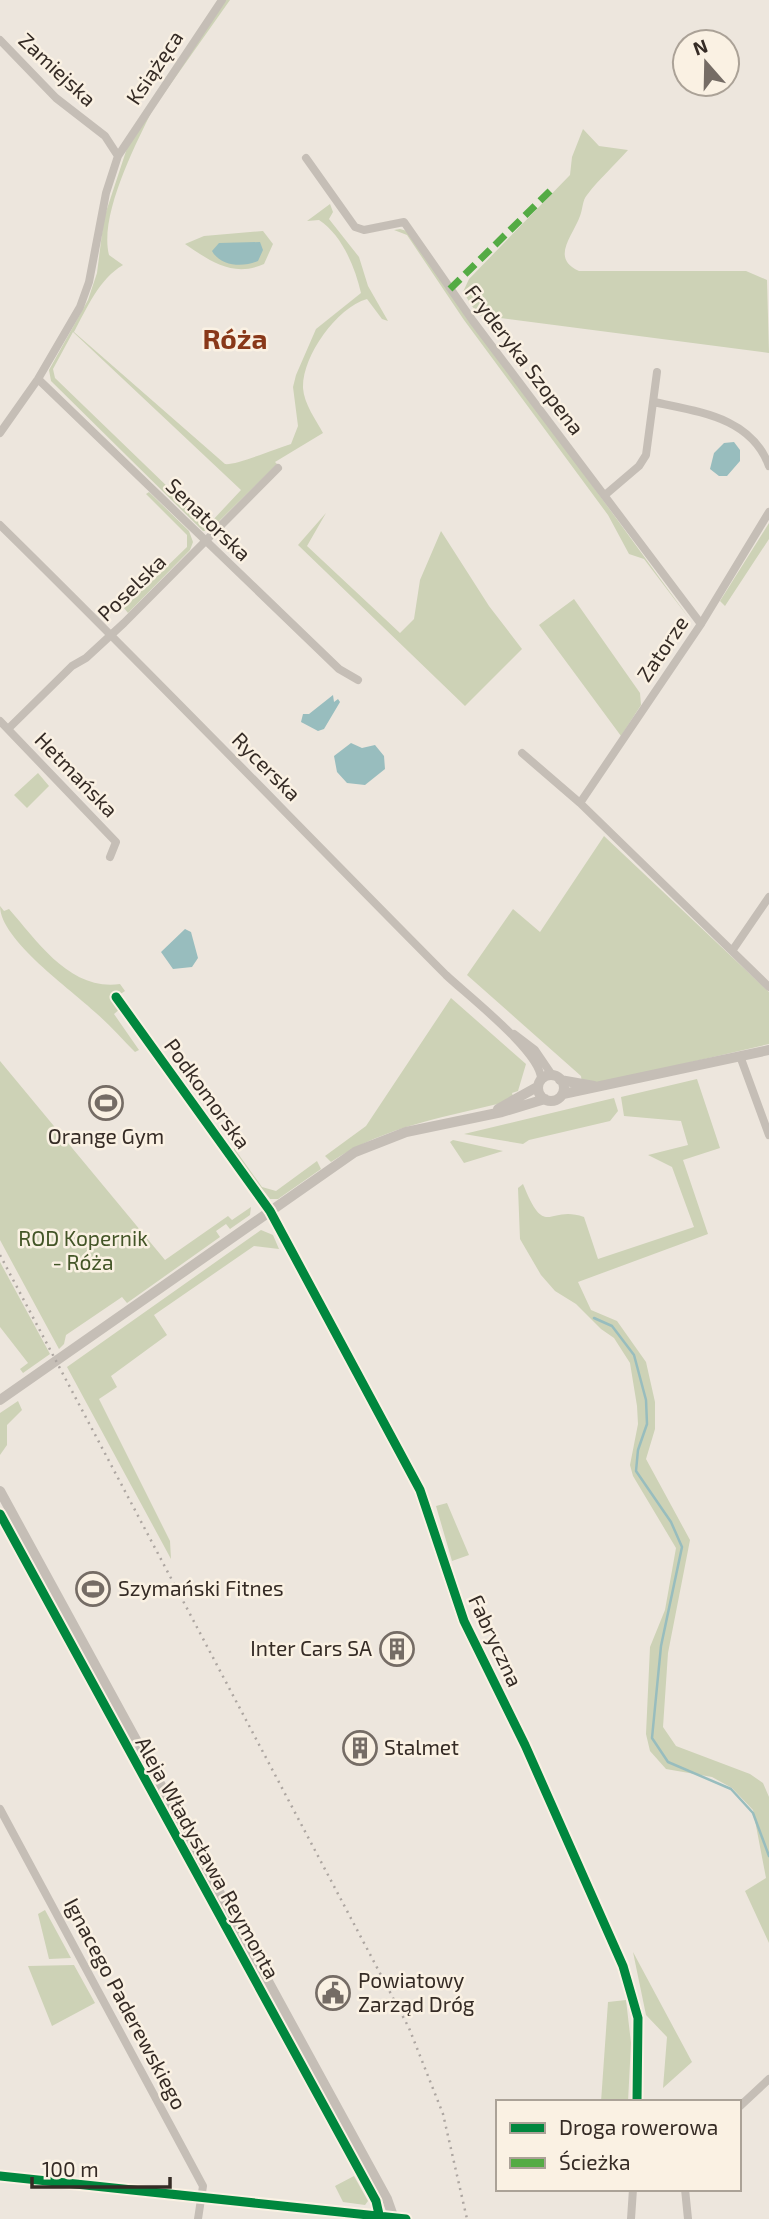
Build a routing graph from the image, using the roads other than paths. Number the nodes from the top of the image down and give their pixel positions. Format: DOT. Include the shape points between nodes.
graph roads {
  1 [pos="222,0"];
  2 [pos="0,40"];
  3 [pos="118,156"];
  4 [pos="306,158"];
  5 [pos="657,372"];
  6 [pos="38,379"];
  7 [pos="654,402"];
  8 [pos="0,433"];
  9 [pos="769,466"];
  10 [pos="278,468"];
  11 [pos="605,495"];
  12 [pos="769,512"];
  13 [pos="0,525"];
  14 [pos="204,541"];
  15 [pos="701,624"];
  16 [pos="111,634"];
  17 [pos="358,680"];
  18 [pos="0,721"];
  19 [pos="8,729"];
  20 [pos="522,753"];
  21 [pos="580,803"];
  22 [pos="110,857"];
  23 [pos="769,897"];
  24 [pos="732,951"];
  25 [pos="769,987"];
  26 [pos="116,997"];
  27 [pos="508,1030"];
  28 [pos="769,1049"];
  29 [pos="740,1056"];
  30 [pos="556,1078"];
  31 [pos="539,1083"];
  32 [pos="605,1087"];
  33 [pos="564,1094"];
  34 [pos="545,1099"];
  35 [pos="488,1114"];
  36 [pos="769,1135"];
  37 [pos="270,1211"];
  38 [pos="0,1400"];
  39 [pos="0,1491"];
  40 [pos="0,1514"];
  41 [pos="0,1809"];
  42 [pos="769,2079"];
  43 [pos="637,2100"];
  44 [pos="741,2105"];
  45 [pos="0,2176"];
  46 [pos="633,2191"];
  47 [pos="685,2191"];
  48 [pos="201,2198"];
  49 [pos="380,2218"];
  50 [pos="394,2218"];
  51 [pos="198,2219"];
  52 [pos="406,2219"];
  53 [pos="631,2219"];
  54 [pos="688,2219"];
  1 -- 3 [label="street, Książęca"];
  2 -- 3 [label="street, Zamiejska" via="56,98 105,136"];
  3 -- 6 [label="street, Książęca" via="86,294"];
  4 -- 11 [label="street, Fryderyka Szopena" via="355,227 364,230 404,222"];
  5 -- 7 [label="street"];
  6 -- 8 [label="street, Książęca"];
  6 -- 14 [label="street, Senatorska"];
  7 -- 9 [label="street" via="732,423 760,445"];
  7 -- 11 [label="street" via="646,455"];
  10 -- 14 [label="street, Poselska"];
  11 -- 15 [label="street, Fryderyka Szopena"];
  12 -- 15 [label="street, Zatorze"];
  13 -- 16 [label="street, Rycerska"];
  14 -- 16 [label="street, Poselska"];
  14 -- 17 [label="street, Senatorska" via="339,669"];
  15 -- 21 [label="street, Zatorze"];
  16 -- 19 [label="street, Poselska"];
  16 -- 27 [label="street, Rycerska" via="380,910"];
  18 -- 19 [label="street, Hetmańska"];
  19 -- 22 [label="street, Hetmańska" via="116,842"];
  20 -- 21 [label="street"];
  21 -- 24 [label="street"];
  23 -- 24 [label="street"];
  24 -- 25 [label="street"];
  26 -- 37 [label="street, Podkomorska"];
  27 -- 30 [label="street, Rycerska" via="535,1050"];
  27 -- 31 [label="street, Rycerska" via="534,1062"];
  28 -- 29 [label="street"];
  29 -- 32 [label="street"];
  29 -- 36 [label="street"];
  30 -- 31 [label="street"];
  30 -- 32 [label="street"];
  30 -- 33 [label="street"];
  31 -- 34 [label="street"];
  31 -- 35 [label="street"];
  32 -- 33 [label="street"];
  33 -- 34 [label="street"];
  34 -- 35 [label="street"];
  35 -- 37 [label="street" via="370,1145"];
  37 -- 38 [label="street"];
  37 -- 43 [label="street, Fabryczna" via="420,1490 464,1620 527,1748 623,1966 638,2018"];
  39 -- 50 [label="street, Aleja Władysława Reymonta"];
  40 -- 49 [label="street, Aleja Władysława Reymonta" via="376,2201"];
  41 -- 48 [label="street, Ignacego Paderewskiego" via="203,2186"];
  42 -- 44 [label="street"];
  45 -- 48 [label="street"];
  46 -- 53 [label="street"];
  47 -- 54 [label="street"];
  48 -- 49 [label="street"];
  48 -- 51 [label="street, Ignacego Paderewskiego"];
  49 -- 50 [label="street"];
  50 -- 52 [label="street"];
}
